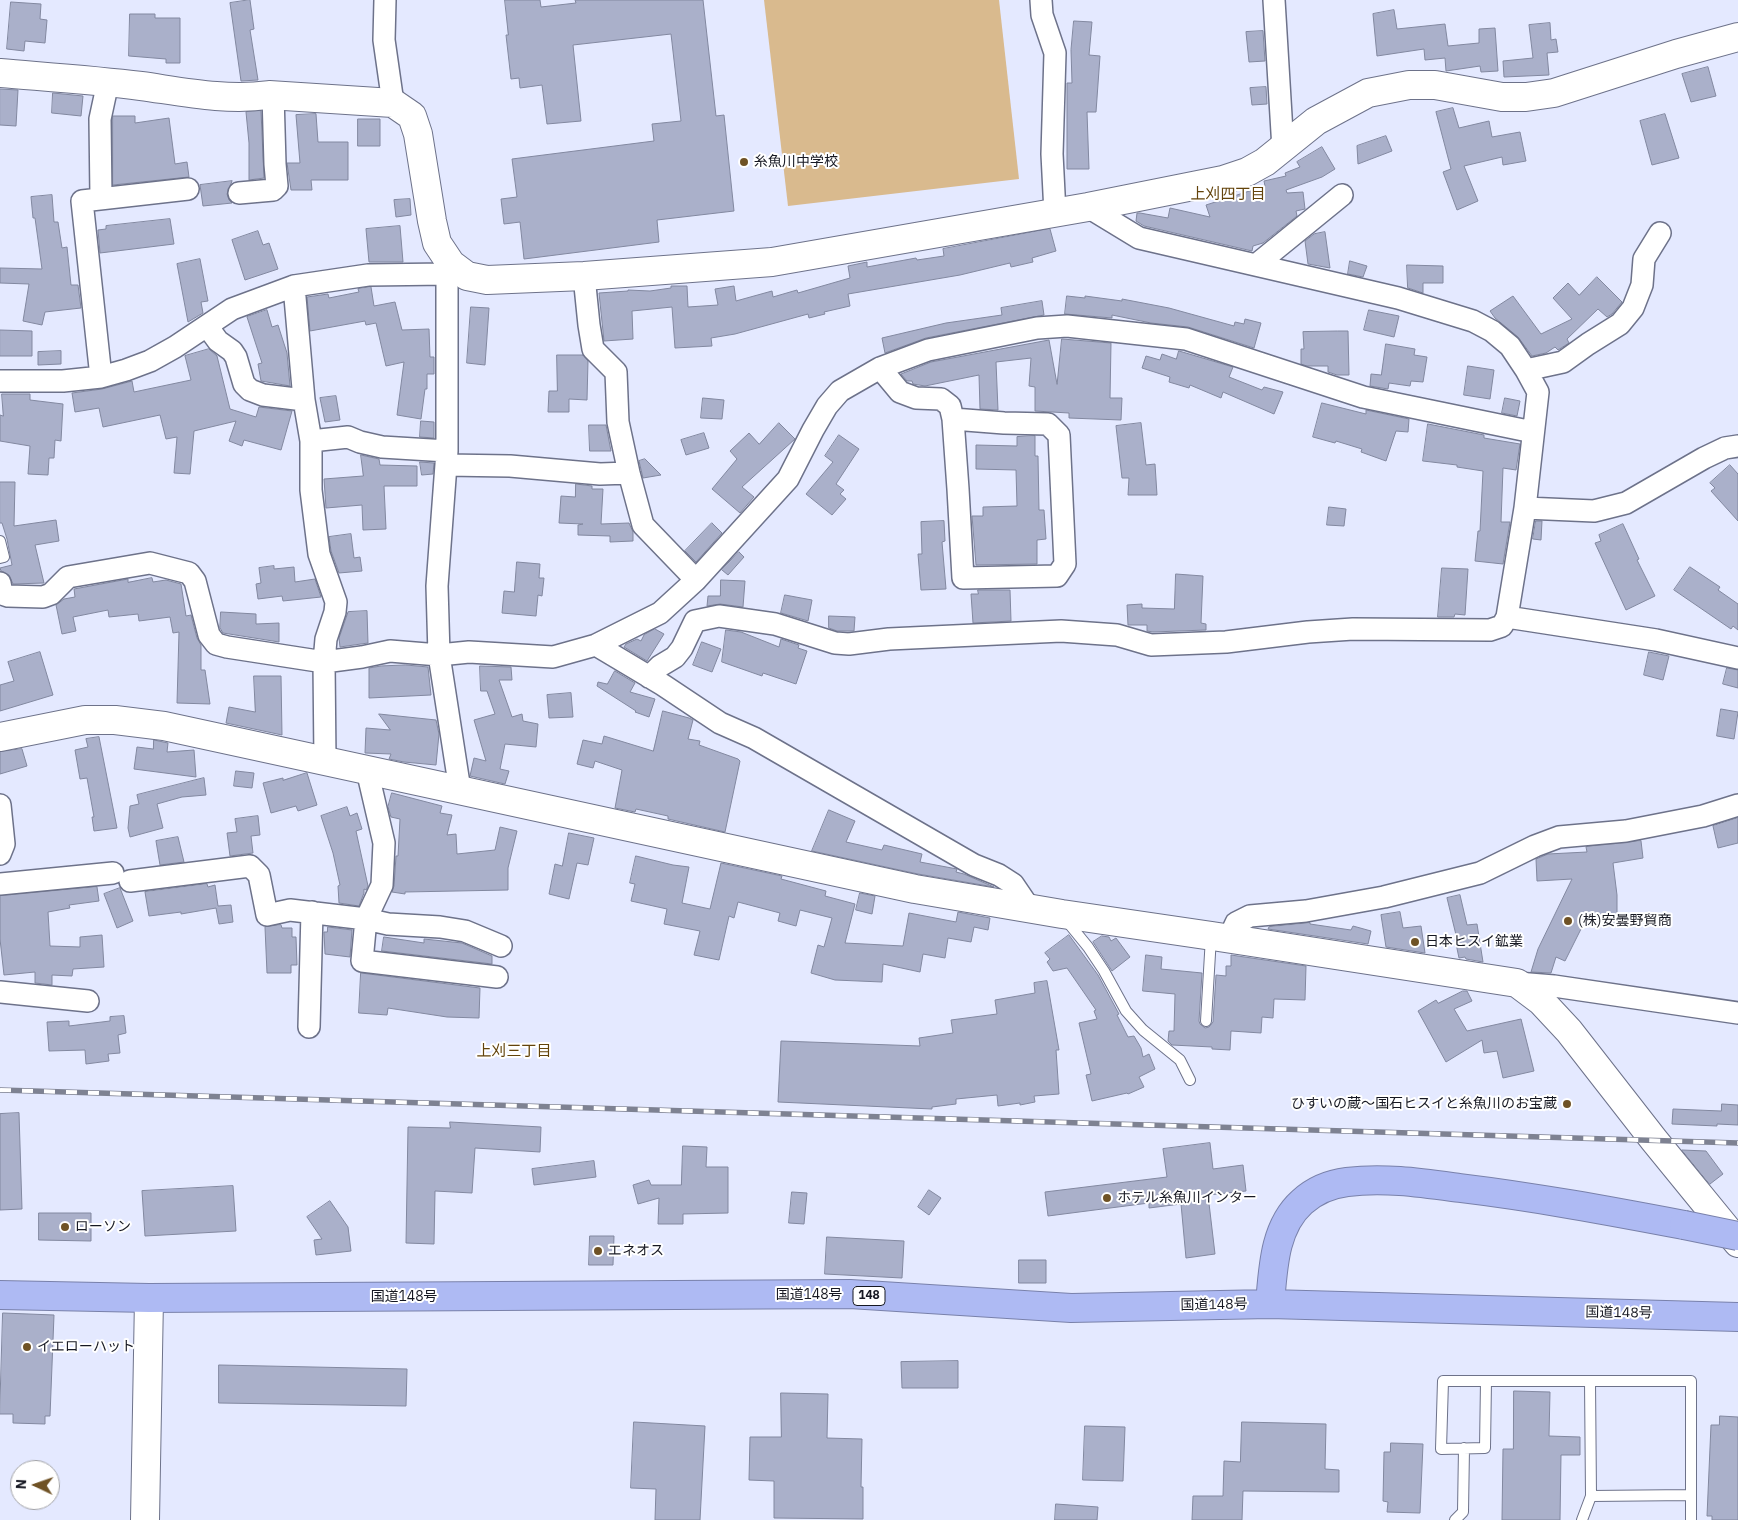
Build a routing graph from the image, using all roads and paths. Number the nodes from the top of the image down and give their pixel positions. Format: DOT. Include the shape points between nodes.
graph roads {
  1 [pos="385,0"];
  2 [pos="1041,0"];
  3 [pos="1274,0"];
  4 [pos="1738,37"];
  5 [pos="0,73"];
  6 [pos="108,82"];
  7 [pos="273,96"];
  8 [pos="393,103"];
  9 [pos="1283,149"];
  10 [pos="188,189"];
  11 [pos="239,193"];
  12 [pos="1342,195"];
  13 [pos="102,198"];
  14 [pos="1088,208"];
  15 [pos="1055,213"];
  16 [pos="1660,233"];
  17 [pos="1256,265"];
  18 [pos="449,269"];
  19 [pos="584,276"];
  20 [pos="294,286"];
  21 [pos="207,326"];
  22 [pos="880,368"];
  23 [pos="1526,370"];
  24 [pos="101,377"];
  25 [pos="0,381"];
  26 [pos="304,400"];
  27 [pos="953,419"];
  28 [pos="1533,432"];
  29 [pos="311,441"];
  30 [pos="1738,446"];
  31 [pos="447,458"];
  32 [pos="629,473"];
  33 [pos="1525,508"];
  34 [pos="0,541"];
  35 [pos="0,558"];
  36 [pos="696,580"];
  37 [pos="0,583"];
  38 [pos="660,613"];
  39 [pos="1507,617"];
  40 [pos="695,621"];
  41 [pos="596,646"];
  42 [pos="440,655"];
  43 [pos="1738,658"];
  44 [pos="324,662"];
  45 [pos="650,677"];
  46 [pos="0,737"];
  47 [pos="325,761"];
  48 [pos="367,770"];
  49 [pos="460,790"];
  50 [pos="0,804"];
  51 [pos="1738,805"];
  52 [pos="0,854"];
  53 [pos="0,884"];
  54 [pos="1030,909"];
  55 [pos="312,912"];
  56 [pos="1062,914"];
  57 [pos="366,919"];
  58 [pos="1220,937"];
  59 [pos="501,946"];
  60 [pos="497,976"];
  61 [pos="1518,984"];
  62 [pos="0,991"];
  63 [pos="88,1001"];
  64 [pos="1738,1012"];
  65 [pos="1206,1020"];
  66 [pos="309,1027"];
  67 [pos="1190,1080"];
  68 [pos="1738,1236"];
  69 [pos="1738,1244"];
  70 [pos="0,1295"];
  71 [pos="149,1298"];
  72 [pos="1270,1304"];
  73 [pos="1738,1317"];
  74 [pos="1486,1381"];
  75 [pos="1590,1381"];
  76 [pos="1464,1448"];
  77 [pos="1691,1495"];
  78 [pos="1591,1496"];
  79 [pos="145,1520"];
  80 [pos="1456,1520"];
  81 [pos="1582,1520"];
  82 [pos="1691,1520"];
  1 -- 8 [label="street" via="384,40"];
  2 -- 15 [label="street" via="1042,15 1055,53 1052,154"];
  3 -- 9 [label="street"];
  4 -- 9 [label="street" via="1554,93 1502,97 1435,84 1368,92 1316,121"];
  5 -- 6 [label="street"];
  6 -- 7 [label="street" via="221,98"];
  6 -- 13 [label="street" via="100,119"];
  7 -- 8 [label="street"];
  7 -- 11 [label="street" via="277,186 273,190"];
  8 -- 18 [label="street" via="412,116 437,243"];
  9 -- 14 [label="street" via="1247,172 1223,180"];
  10 -- 13 [label="street"];
  12 -- 17 [label="street"];
  13 -- 24 [label="street" via="82,201"];
  14 -- 15 [label="street"];
  14 -- 17 [label="street" via="1138,238"];
  15 -- 19 [label="street" via="772,262"];
  16 -- 23 [label="street" via="1644,259 1642,285 1633,308 1620,324 1563,362"];
  17 -- 23 [label="street" via="1398,298 1473,321 1510,346"];
  18 -- 19 [label="street" via="487,280"];
  18 -- 20 [label="street" via="368,275"];
  18 -- 31 [label="street"];
  19 -- 32 [label="street" via="593,348 616,372 618,422"];
  20 -- 21 [label="street" via="232,309"];
  20 -- 26 [label="street"];
  21 -- 24 [label="street" via="150,361"];
  21 -- 26 [label="street" via="232,351 244,384 250,390 263,395"];
  22 -- 27 [label="street" via="900,392 916,398 941,399 950,406"];
  22 -- 28 [label="street" via="928,350 1037,328 1067,326 1186,338 1362,397"];
  22 -- 36 [label="street" via="840,391 827,406 788,479"];
  23 -- 28 [label="street" via="1538,392"];
  24 -- 25 [label="street" via="63,382"];
  26 -- 29 [label="street"];
  27 -- 27 [label="street" via="963,578 1057,576 1065,564 1059,435 1048,424"];
  28 -- 33 [label="street"];
  29 -- 31 [label="street" via="348,438"];
  29 -- 44 [label="street" via="311,490 320,554 336,602 326,639"];
  30 -- 33 [label="street" via="1704,458 1626,503 1594,512"];
  31 -- 32 [label="street" via="600,474"];
  31 -- 42 [label="street" via="437,586"];
  32 -- 36 [label="street" via="643,525"];
  33 -- 39 [label="street"];
  34 -- 35 [label="lane" via="4,557"];
  36 -- 38 [label="street"];
  37 -- 44 [label="street" via="2,594 8,596 43,597 51,594 68,577 150,563 189,573 195,581 208,634 216,644"];
  38 -- 40 [label="street"];
  38 -- 41 [label="street"];
  39 -- 40 [label="street" via="1502,626 1490,630 1353,629 1226,642 1151,645 1117,635 1061,631 890,639 850,644 835,643 775,624 719,616"];
  39 -- 43 [label="street" via="1656,640"];
  40 -- 45 [label="street" via="675,657"];
  41 -- 42 [label="street" via="553,657 469,652"];
  41 -- 45 [label="street"];
  42 -- 44 [label="street" via="390,651"];
  42 -- 49 [label="street"];
  44 -- 47 [label="street"];
  45 -- 54 [label="street" via="720,723 754,738 974,865 999,875 1013,884"];
  46 -- 47 [label="street" via="85,720 115,720 164,726"];
  47 -- 48 [label="street"];
  48 -- 49 [label="street"];
  48 -- 57 [label="street" via="384,843 382,885"];
  49 -- 54 [label="street" via="915,889"];
  50 -- 52 [label="street" via="4,844"];
  51 -- 58 [label="street" via="1703,816 1626,831 1559,836 1480,872 1384,897 1306,911 1250,916"];
  53 -- 55 [label="street" via="250,866 260,875 267,915 290,910"];
  54 -- 56 [label="street"];
  55 -- 57 [label="street"];
  55 -- 66 [label="street"];
  56 -- 58 [label="street"];
  56 -- 67 [label="lane" via="1088,947 1126,1011 1143,1030 1180,1060"];
  57 -- 59 [label="street" via="465,931"];
  57 -- 60 [label="street" via="362,962"];
  58 -- 61 [label="street"];
  58 -- 65 [label="lane"];
  61 -- 64 [label="street" via="1554,986"];
  61 -- 69 [label="street" via="1541,1000 1569,1031"];
  62 -- 63 [label="street"];
  68 -- 72 [label="highway, bridge" via="1490,1191 1392,1181 1346,1182 1315,1192 1291,1215 1277,1247"];
  70 -- 71 [label="highway, 国道148号 / 148"];
  71 -- 72 [label="highway, 国道148号 / 148" via="850,1294 1071,1308"];
  71 -- 79 [label="street"];
  72 -- 73 [label="highway, 国道148号 / 148"];
  74 -- 75 [label="lane"];
  74 -- 76 [label="lane" via="1485,1448"];
  74 -- 76 [label="lane" via="1443,1381 1441,1448"];
  75 -- 77 [label="lane" via="1691,1381"];
  75 -- 78 [label="lane"];
  76 -- 80 [label="lane" via="1463,1512"];
  77 -- 78 [label="lane"];
  77 -- 82 [label="lane"];
  78 -- 81 [label="lane"];
}
